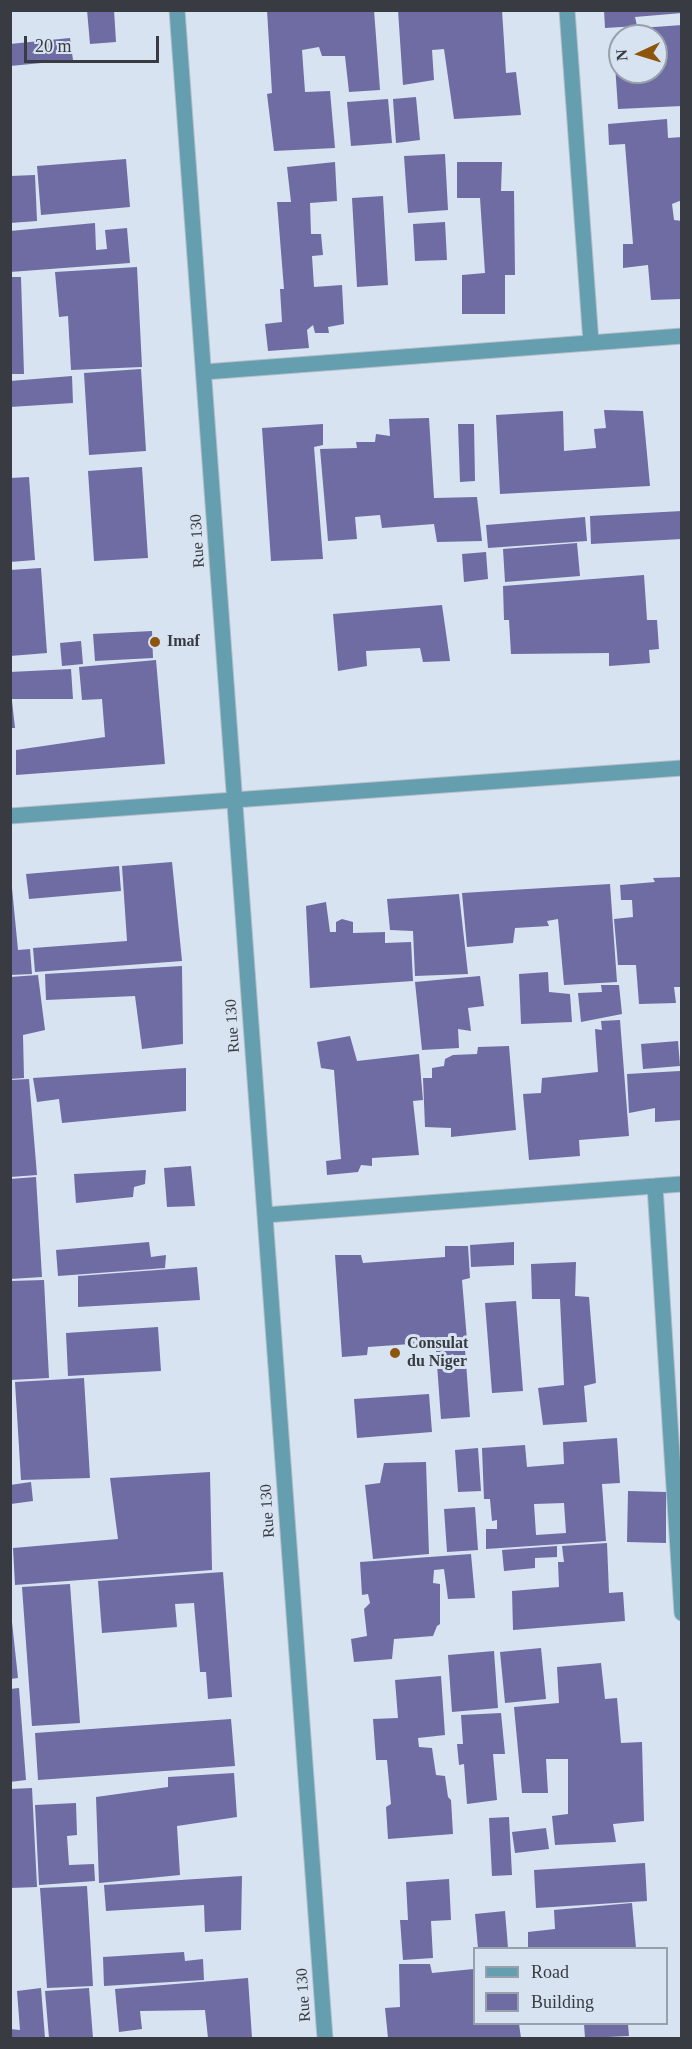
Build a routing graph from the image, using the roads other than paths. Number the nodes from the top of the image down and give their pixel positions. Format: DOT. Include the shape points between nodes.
graph roads {
  1 [pos="177,10"];
  2 [pos="567,10"];
  3 [pos="681,336"];
  4 [pos="591,343"];
  5 [pos="204,372"];
  6 [pos="681,768"];
  7 [pos="234,800"];
  8 [pos="10,816"];
  9 [pos="681,1184"];
  10 [pos="655,1186"];
  11 [pos="265,1215"];
  12 [pos="681,1613"];
  13 [pos="325,2038"];
  1 -- 5 [label="street, Rue 130"];
  2 -- 4 [label="street"];
  3 -- 4 [label="street"];
  4 -- 5 [label="street"];
  5 -- 7 [label="street, Rue 130"];
  6 -- 7 [label="street"];
  7 -- 8 [label="street"];
  7 -- 11 [label="street, Rue 130"];
  9 -- 10 [label="street"];
  10 -- 11 [label="street"];
  10 -- 12 [label="street"];
  11 -- 13 [label="street, Rue 130"];
}
